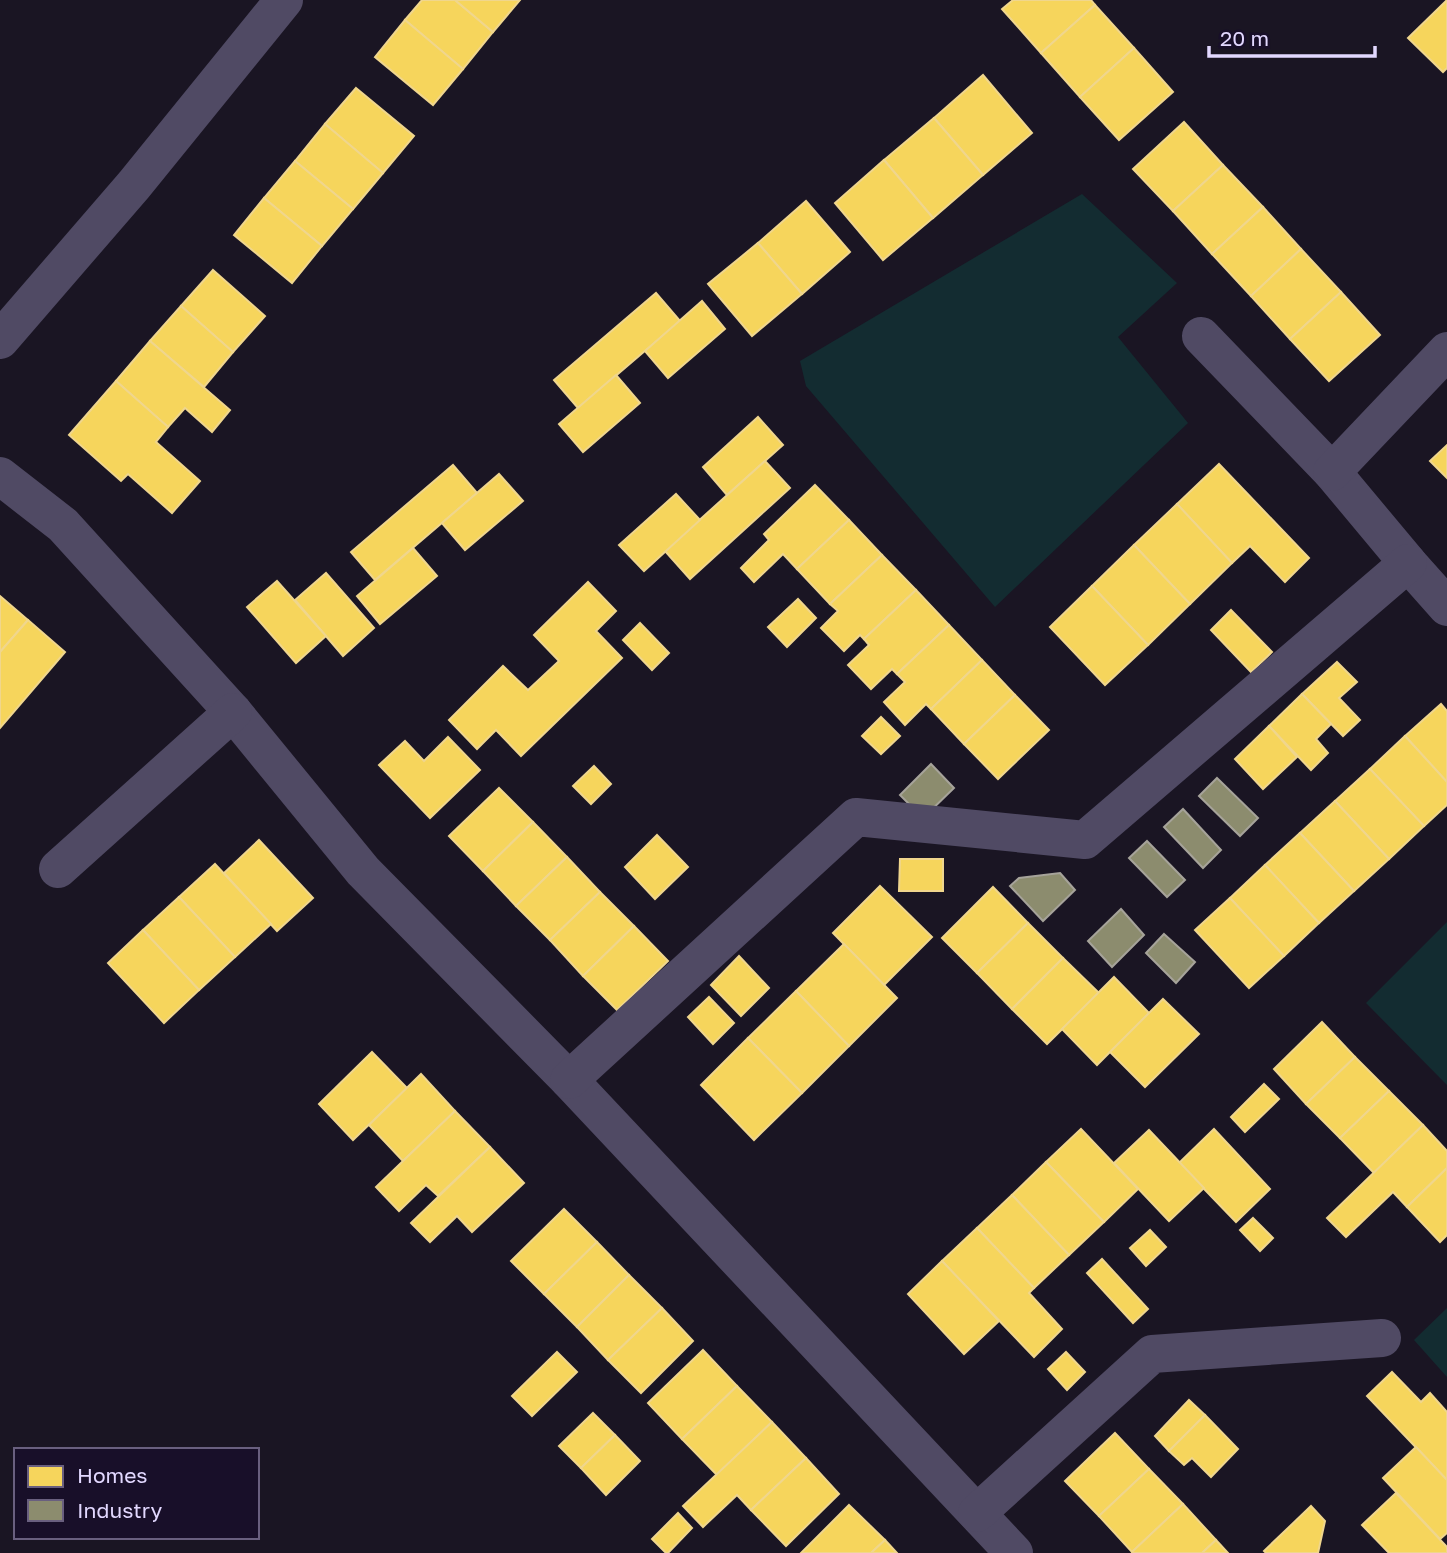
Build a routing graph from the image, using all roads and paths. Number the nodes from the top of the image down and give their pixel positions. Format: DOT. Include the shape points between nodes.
graph roads {
  1 [pos="284,0"];
  2 [pos="1200,336"];
  3 [pos="0,340"];
  4 [pos="1447,351"];
  5 [pos="1332,472"];
  6 [pos="0,476"];
  7 [pos="1408,563"];
  8 [pos="1447,607"];
  9 [pos="233,712"];
  10 [pos="58,869"];
  11 [pos="569,1080"];
  12 [pos="1382,1338"];
  13 [pos="977,1513"];
  14 [pos="1014,1553"];
  1 -- 3 [label="street"];
  2 -- 5 [label="street"];
  4 -- 5 [label="street"];
  5 -- 7 [label="street"];
  6 -- 9 [label="street" via="63,525"];
  7 -- 8 [label="street"];
  7 -- 11 [label="street" via="1085,840 856,817"];
  9 -- 10 [label="street"];
  9 -- 11 [label="street" via="363,871"];
  11 -- 13 [label="street"];
  12 -- 13 [label="street" via="1152,1354"];
  13 -- 14 [label="street"];
}
